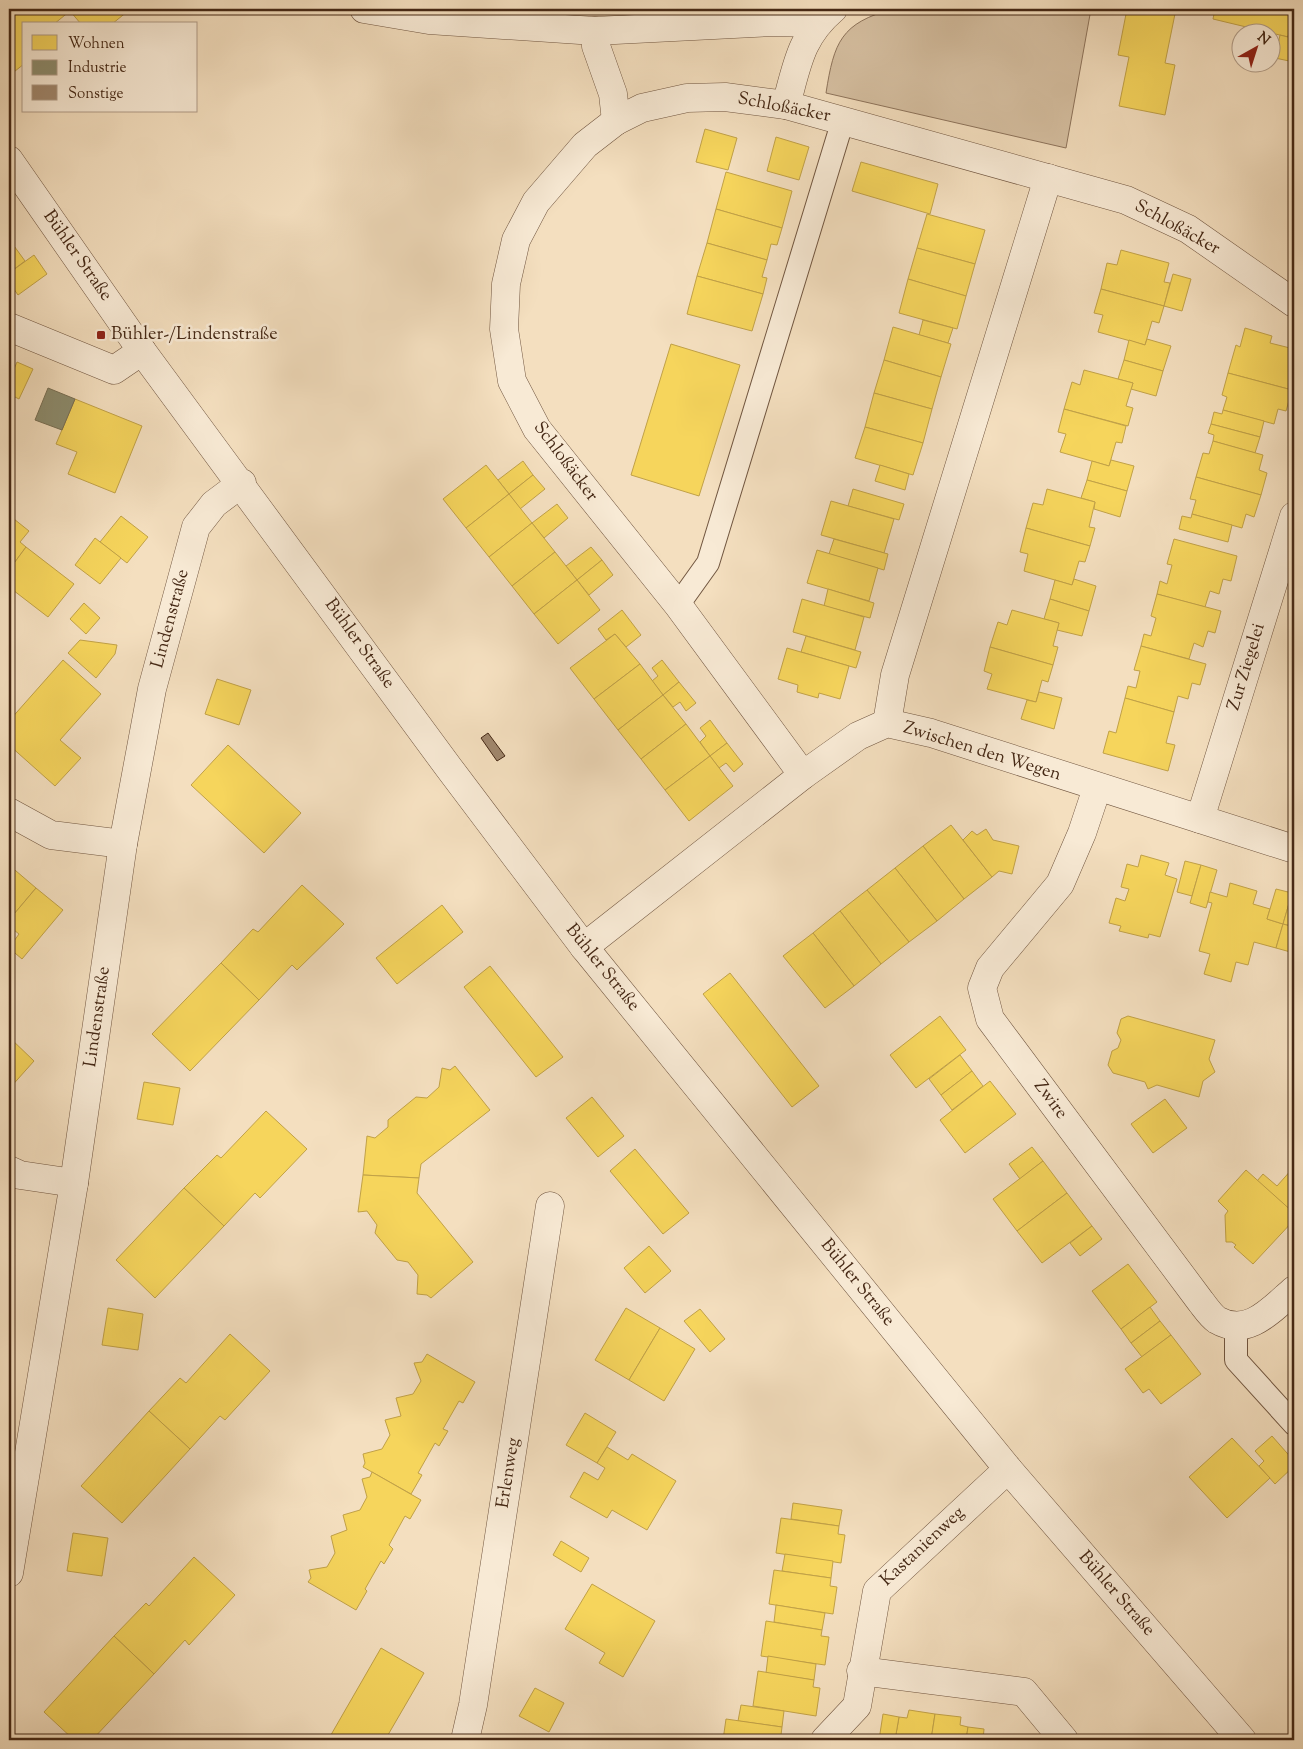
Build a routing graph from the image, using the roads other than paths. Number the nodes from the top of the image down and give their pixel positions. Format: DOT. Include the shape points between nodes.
graph roads {
  1 [pos="364,9"];
  2 [pos="825,16"];
  3 [pos="595,31"];
  4 [pos="786,105"];
  5 [pos="843,120"];
  6 [pos="616,121"];
  7 [pos="9,160"];
  8 [pos="1048,178"];
  9 [pos="1294,303"];
  10 [pos="9,327"];
  11 [pos="142,351"];
  12 [pos="242,484"];
  13 [pos="1294,516"];
  14 [pos="678,605"];
  15 [pos="887,724"];
  16 [pos="803,775"];
  17 [pos="1097,788"];
  18 [pos="9,812"];
  19 [pos="1200,819"];
  20 [pos="123,844"];
  21 [pos="1294,849"];
  22 [pos="584,947"];
  23 [pos="9,1170"];
  24 [pos="74,1182"];
  25 [pos="550,1206"];
  26 [pos="1294,1290"];
  27 [pos="1236,1326"];
  28 [pos="1294,1424"];
  29 [pos="1008,1469"];
  30 [pos="13,1516"];
  31 [pos="9,1573"];
  32 [pos="861,1671"];
  33 [pos="465,1740"];
  34 [pos="825,1740"];
  35 [pos="1064,1740"];
  36 [pos="1242,1740"];
  1 -- 3 [label="street" via="429,20"];
  2 -- 3 [label="street" via="772,22"];
  2 -- 4 [label="street" via="804,45"];
  3 -- 6 [label="street" via="596,46 613,94"];
  4 -- 5 [label="street, Schloßäcker"];
  4 -- 6 [label="street, Schloßäcker" via="725,97 687,98 642,108"];
  5 -- 8 [label="street, Schloßäcker"];
  5 -- 14 [label="lane" via="708,563"];
  6 -- 14 [label="street, Schloßäcker" via="585,145 536,202 516,240 506,284 504,329 512,382 537,429"];
  7 -- 11 [label="street, Bühler Straße"];
  8 -- 9 [label="street, Schloßäcker" via="1126,200 1188,229"];
  8 -- 15 [label="street" via="895,675"];
  10 -- 11 [label="street" via="114,370"];
  11 -- 12 [label="street, Bühler Straße"];
  12 -- 20 [label="street, Lindenstraße" via="214,504 196,527 152,689"];
  12 -- 22 [label="street, Bühler Straße"];
  13 -- 19 [label="street, Zur Ziegelei"];
  14 -- 16 [label="street, Schloßäcker"];
  15 -- 16 [label="street, Zwischen den Wegen" via="858,736"];
  15 -- 17 [label="street, Zwischen den Wegen" via="931,733"];
  16 -- 22 [label="street, Zwischen den Wegen"];
  17 -- 19 [label="street, Zwischen den Wegen"];
  17 -- 27 [label="street, Zwire" via="1060,884 990,968 982,988 990,1019 1201,1302 1216,1319"];
  18 -- 20 [label="street" via="51,835"];
  19 -- 21 [label="street, Zwischen den Wegen"];
  20 -- 24 [label="street, Lindenstraße"];
  22 -- 29 [label="street, Bühler Straße"];
  23 -- 24 [label="street" via="20,1175"];
  24 -- 30 [label="street, Lindenstraße"];
  25 -- 33 [label="street, Erlenweg" via="473,1706"];
  26 -- 27 [label="street" via="1251,1324"];
  27 -- 28 [label="lane" via="1236,1360"];
  29 -- 32 [label="street, Kastanienweg" via="877,1591"];
  29 -- 36 [label="street, Bühler Straße"];
  30 -- 31 [label="street, Lindenstraße"];
  32 -- 34 [label="street, Kastanienweg" via="857,1706"];
  32 -- 35 [label="street" via="1024,1692"];
}
